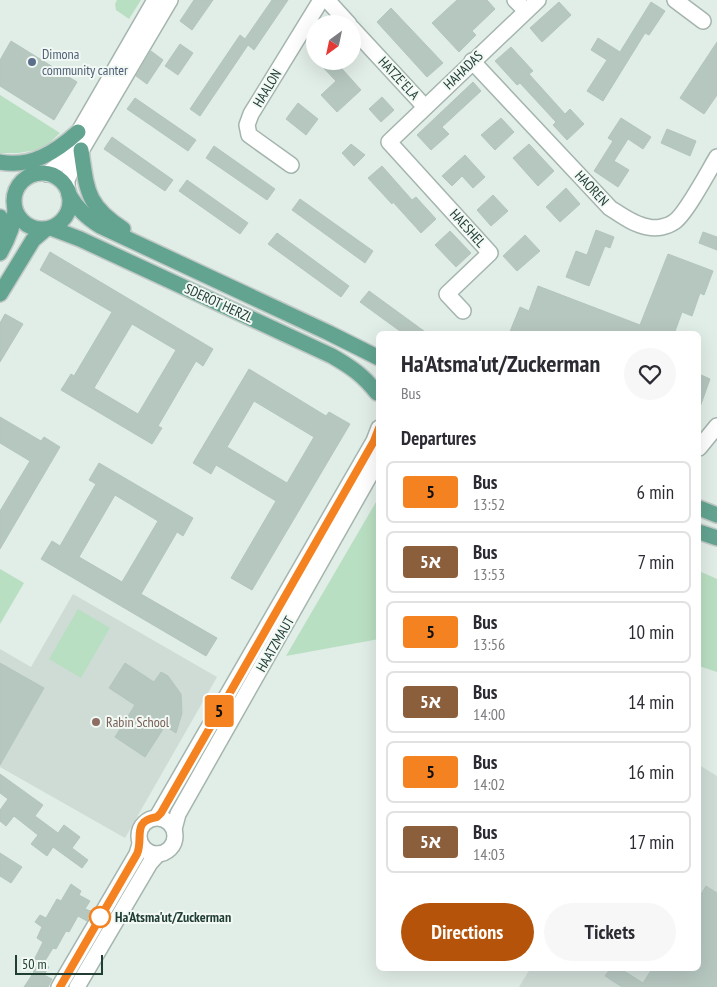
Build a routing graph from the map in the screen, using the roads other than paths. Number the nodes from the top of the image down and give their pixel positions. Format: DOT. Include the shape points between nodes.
graph roads {
  1 [pos="155,0"];
  2 [pos="170,0"];
  3 [pos="321,0"];
  4 [pos="327,0"];
  5 [pos="515,0"];
  6 [pos="538,0"];
  7 [pos="674,0"];
  8 [pos="526,12"];
  9 [pos="341,15"];
  10 [pos="703,20"];
  11 [pos="361,38"];
  12 [pos="472,61"];
  13 [pos="425,107"];
  14 [pos="78,132"];
  15 [pos="389,142"];
  16 [pos="81,150"];
  17 [pos="717,158"];
  18 [pos="0,162"];
  19 [pos="291,165"];
  20 [pos="0,169"];
  21 [pos="47,174"];
  22 [pos="28,176"];
  23 [pos="68,192"];
  24 [pos="0,193"];
  25 [pos="14,207"];
  26 [pos="0,217"];
  27 [pos="48,228"];
  28 [pos="0,243"];
  29 [pos="0,253"];
  30 [pos="162,255"];
  31 [pos="0,294"];
  32 [pos="463,311"];
  33 [pos="376,356"];
  34 [pos="376,389"];
  35 [pos="717,426"];
  36 [pos="376,434"];
  37 [pos="701,446"];
  38 [pos="376,464"];
  39 [pos="701,509"];
  40 [pos="717,515"];
  41 [pos="701,533"];
  42 [pos="717,538"];
  43 [pos="157,817"];
  44 [pos="174,829"];
  45 [pos="140,844"];
  46 [pos="158,854"];
  47 [pos="60,987"];
  48 [pos="78,987"];
  1 -- 14 [label="street"];
  2 -- 16 [label="street"];
  3 -- 19 [label="street, HAALON" via="247,125 249,135"];
  4 -- 9 [label="street"];
  5 -- 8 [label="street"];
  6 -- 8 [label="street, HAHADAS"];
  7 -- 10 [label="street"];
  8 -- 12 [label="street, HAHADAS"];
  11 -- 13 [label="street, HATZE'ELA"];
  12 -- 13 [label="street, HAHADAS"];
  12 -- 17 [label="street, HAOREN" via="610,208 627,220 647,227 662,227 674,222"];
  13 -- 15 [label="street, HAHADAS"];
  14 -- 18 [label="main road" via="45,157 20,163"];
  14 -- 21 [label="street" via="61,162"];
  15 -- 32 [label="street, HAESHEL" via="490,253 446,294"];
  16 -- 23 [label="street" via="71,170"];
  16 -- 30 [label="main road" via="86,184 94,205 111,222"];
  20 -- 22 [label="main road"];
  21 -- 22 [label="main road"];
  21 -- 23 [label="main road" via="59,179"];
  22 -- 25 [label="main road" via="16,188"];
  23 -- 27 [label="main road" via="70,203 64,219"];
  23 -- 30 [label="main road, SDEROT HERZL" via="89,219"];
  24 -- 25 [label="main road"];
  25 -- 27 [label="main road" via="23,223 38,229"];
  25 -- 29 [label="main road" via="12,230"];
  26 -- 28 [label="main road"];
  27 -- 31 [label="main road" via="33,240"];
  27 -- 34 [label="main road, SDEROT HERZL" via="80,239 332,356"];
  30 -- 33 [label="main road, SDEROT HERZL"];
  35 -- 37 [label="street"];
  36 -- 43 [label="street, HAATZMAUT"];
  38 -- 44 [label="street, HAATZMAUT" via="178,814"];
  39 -- 40 [label="main road"];
  41 -- 42 [label="main road"];
  43 -- 44 [label="street" via="169,822"];
  43 -- 45 [label="street" via="141,826 138,832"];
  44 -- 46 [label="street" via="174,844"];
  45 -- 46 [label="street" via="148,852"];
  45 -- 47 [label="street"];
  46 -- 48 [label="street"];
}
